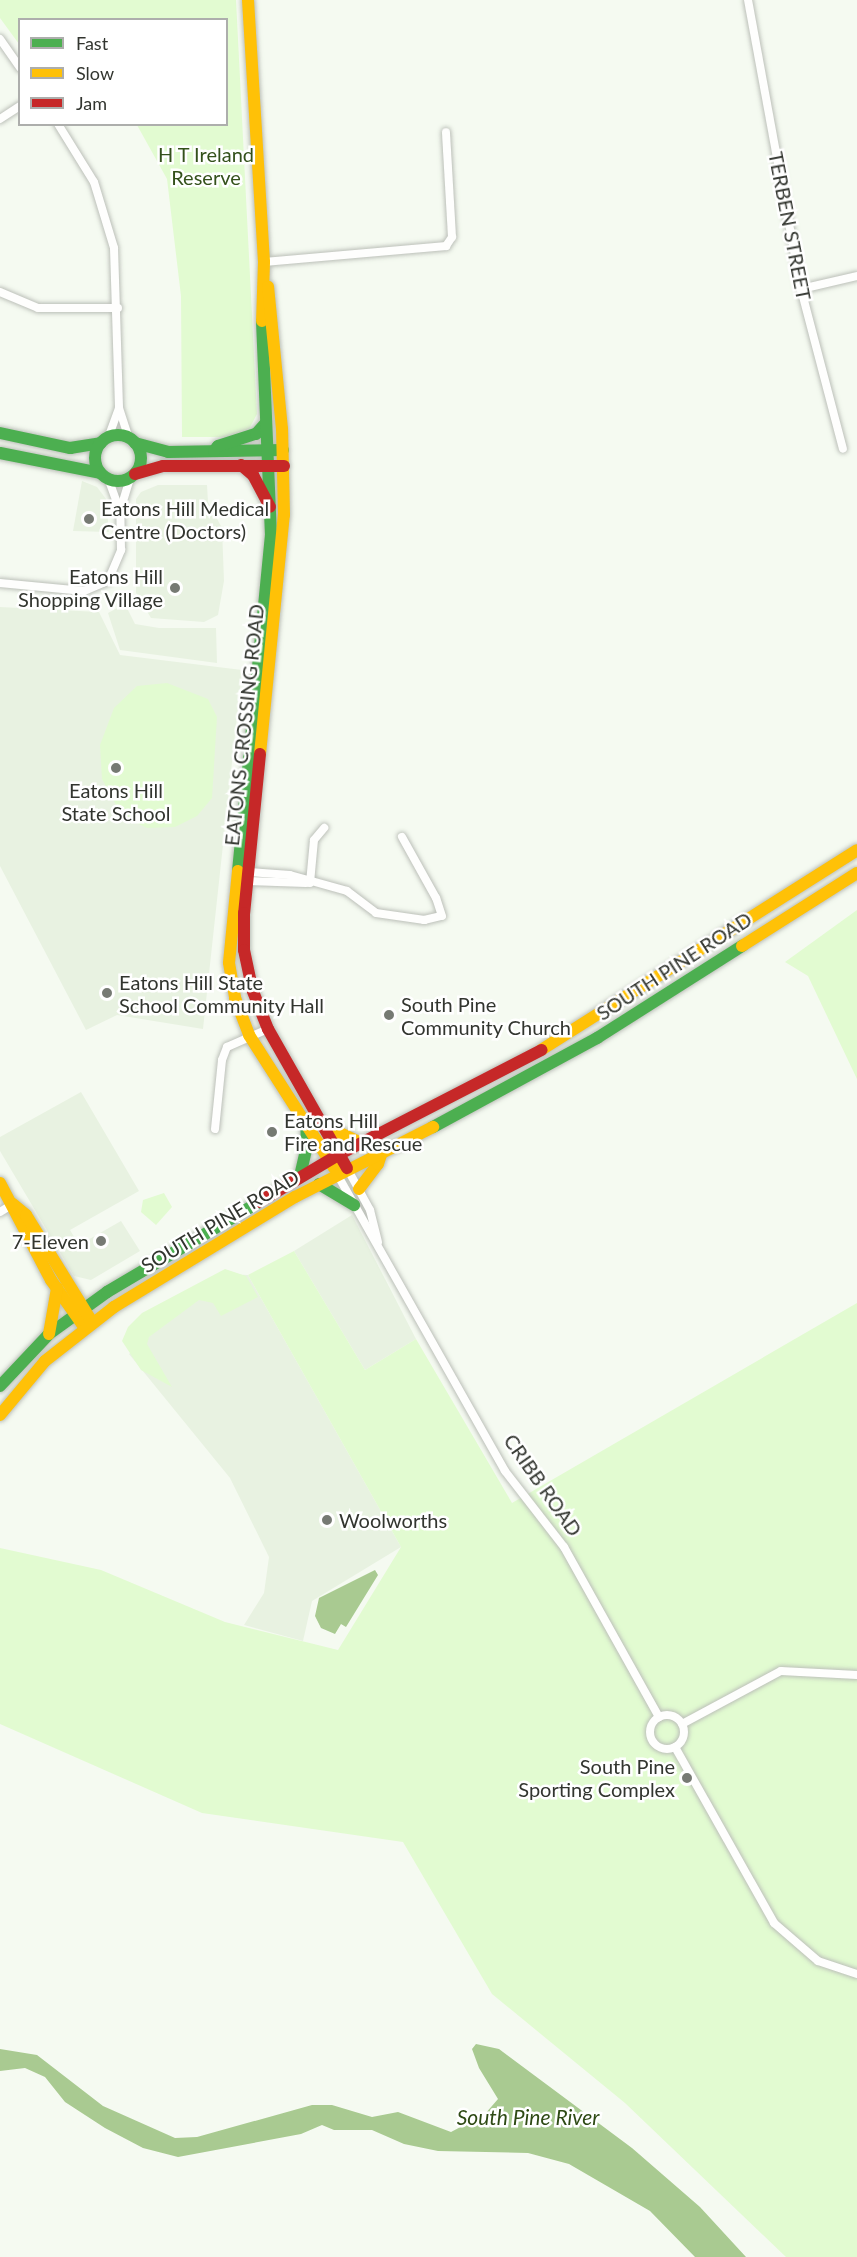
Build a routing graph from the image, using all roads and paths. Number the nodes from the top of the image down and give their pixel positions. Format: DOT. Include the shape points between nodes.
graph roads {
  1 [pos="248,0"];
  2 [pos="748,0"];
  3 [pos="0,39"];
  4 [pos="18,65"];
  5 [pos="18,107"];
  6 [pos="0,119"];
  7 [pos="59,126"];
  8 [pos="446,132"];
  9 [pos="264,262"];
  10 [pos="857,276"];
  11 [pos="801,289"];
  12 [pos="0,292"];
  13 [pos="118,308"];
  14 [pos="119,408"];
  15 [pos="266,423"];
  16 [pos="0,433"];
  17 [pos="105,440"];
  18 [pos="132,440"];
  19 [pos="843,449"];
  20 [pos="283,450"];
  21 [pos="214,451"];
  22 [pos="267,451"];
  23 [pos="0,453"];
  24 [pos="241,465"];
  25 [pos="268,465"];
  26 [pos="284,466"];
  27 [pos="104,476"];
  28 [pos="133,476"];
  29 [pos="270,507"];
  30 [pos="120,511"];
  31 [pos="0,583"];
  32 [pos="324,828"];
  33 [pos="402,837"];
  34 [pos="857,850"];
  35 [pos="857,873"];
  36 [pos="248,877"];
  37 [pos="310,883"];
  38 [pos="268,1029"];
  39 [pos="249,1035"];
  40 [pos="306,1123"];
  41 [pos="320,1123"];
  42 [pos="215,1129"];
  43 [pos="361,1143"];
  44 [pos="383,1149"];
  45 [pos="334,1157"];
  46 [pos="342,1171"];
  47 [pos="300,1176"];
  48 [pos="0,1183"];
  49 [pos="319,1184"];
  50 [pos="359,1189"];
  51 [pos="13,1204"];
  52 [pos="354,1205"];
  53 [pos="0,1212"];
  54 [pos="378,1243"];
  55 [pos="57,1288"];
  56 [pos="78,1311"];
  57 [pos="88,1324"];
  58 [pos="49,1334"];
  59 [pos="0,1386"];
  60 [pos="0,1415"];
  61 [pos="857,1675"];
  62 [pos="659,1717"];
  63 [pos="682,1724"];
  64 [pos="675,1747"];
  65 [pos="857,1974"];
  1 -- 9 [label="main road, EATONS CROSSING ROAD"];
  2 -- 11 [label="street, TERBEN STREET"];
  3 -- 4 [label="street"];
  5 -- 6 [label="street"];
  7 -- 13 [label="street" via="88,171 105,211 118,274"];
  8 -- 9 [label="street" via="452,237 446,246"];
  9 -- 15 [label="main road, EATONS CROSSING ROAD"];
  9 -- 20 [label="main road, EATONS CROSSING ROAD"];
  10 -- 11 [label="street"];
  11 -- 19 [label="street, TERBEN STREET"];
  12 -- 13 [label="street" via="38,308"];
  13 -- 14 [label="street"];
  14 -- 17 [label="street"];
  14 -- 18 [label="street"];
  15 -- 21 [label="main road" via="256,434 218,446"];
  15 -- 22 [label="main road, EATONS CROSSING ROAD"];
  16 -- 17 [label="main road" via="70,448"];
  17 -- 18 [label="main road"];
  17 -- 27 [label="main road" via="95,454"];
  18 -- 21 [label="main road" via="157,451"];
  18 -- 28 [label="main road" via="141,455"];
  20 -- 22 [label="main road"];
  20 -- 26 [label="main road, EATONS CROSSING ROAD"];
  21 -- 22 [label="main road"];
  22 -- 25 [label="main road, EATONS CROSSING ROAD"];
  23 -- 27 [label="main road"];
  24 -- 25 [label="main road"];
  24 -- 28 [label="main road" via="163,466"];
  24 -- 29 [label="main road" via="253,475"];
  25 -- 26 [label="main road"];
  25 -- 29 [label="main road, EATONS CROSSING ROAD"];
  26 -- 36 [label="main road, EATONS CROSSING ROAD" via="283,545"];
  27 -- 28 [label="main road"];
  27 -- 30 [label="street"];
  28 -- 30 [label="street"];
  29 -- 39 [label="main road, EATONS CROSSING ROAD" via="270,553 229,953 235,998"];
  30 -- 31 [label="street" via="120,556 116,569 100,587 81,591"];
  32 -- 37 [label="street" via="314,840"];
  33 -- 37 [label="street" via="442,916 424,920 376,913 347,891"];
  34 -- 43 [label="main road, SOUTH PINE ROAD" via="564,1038"];
  35 -- 44 [label="main road, SOUTH PINE ROAD" via="606,1032 471,1108"];
  36 -- 37 [label="street" via="290,876"];
  36 -- 38 [label="main road, EATONS CROSSING ROAD" via="245,958"];
  38 -- 39 [label="street"];
  38 -- 41 [label="main road, EATONS CROSSING ROAD"];
  39 -- 40 [label="main road, EATONS CROSSING ROAD"];
  39 -- 42 [label="street" via="227,1047 222,1060"];
  40 -- 45 [label="main road, EATONS CROSSING ROAD"];
  40 -- 47 [label="main road" via="307,1146"];
  41 -- 43 [label="main road"];
  41 -- 45 [label="main road, EATONS CROSSING ROAD"];
  43 -- 45 [label="main road, SOUTH PINE ROAD"];
  44 -- 46 [label="main road, SOUTH PINE ROAD"];
  44 -- 50 [label="main road" via="378,1164"];
  45 -- 46 [label="main road, CRIBB ROAD"];
  45 -- 47 [label="main road, SOUTH PINE ROAD"];
  46 -- 49 [label="main road, SOUTH PINE ROAD"];
  46 -- 50 [label="street, CRIBB ROAD"];
  46 -- 52 [label="street, CRIBB ROAD"];
  47 -- 56 [label="main road, SOUTH PINE ROAD"];
  48 -- 51 [label="main road"];
  49 -- 52 [label="main road"];
  49 -- 57 [label="main road, SOUTH PINE ROAD"];
  50 -- 54 [label="street, CRIBB ROAD" via="373,1219"];
  51 -- 53 [label="street"];
  51 -- 55 [label="main road"];
  51 -- 56 [label="main road" via="26,1215"];
  52 -- 54 [label="street, CRIBB ROAD"];
  54 -- 62 [label="street, CRIBB ROAD" via="505,1471 560,1540"];
  55 -- 56 [label="main road"];
  55 -- 58 [label="main road"];
  56 -- 57 [label="main road"];
  56 -- 58 [label="main road, SOUTH PINE ROAD"];
  57 -- 60 [label="main road, SOUTH PINE ROAD" via="45,1361"];
  58 -- 59 [label="main road, SOUTH PINE ROAD"];
  61 -- 63 [label="street" via="781,1671"];
  62 -- 63 [label="street" via="674,1717"];
  62 -- 64 [label="street" via="651,1726 651,1737 663,1749"];
  63 -- 64 [label="street" via="682,1740"];
  64 -- 65 [label="street" via="774,1923 812,1958"];
}
